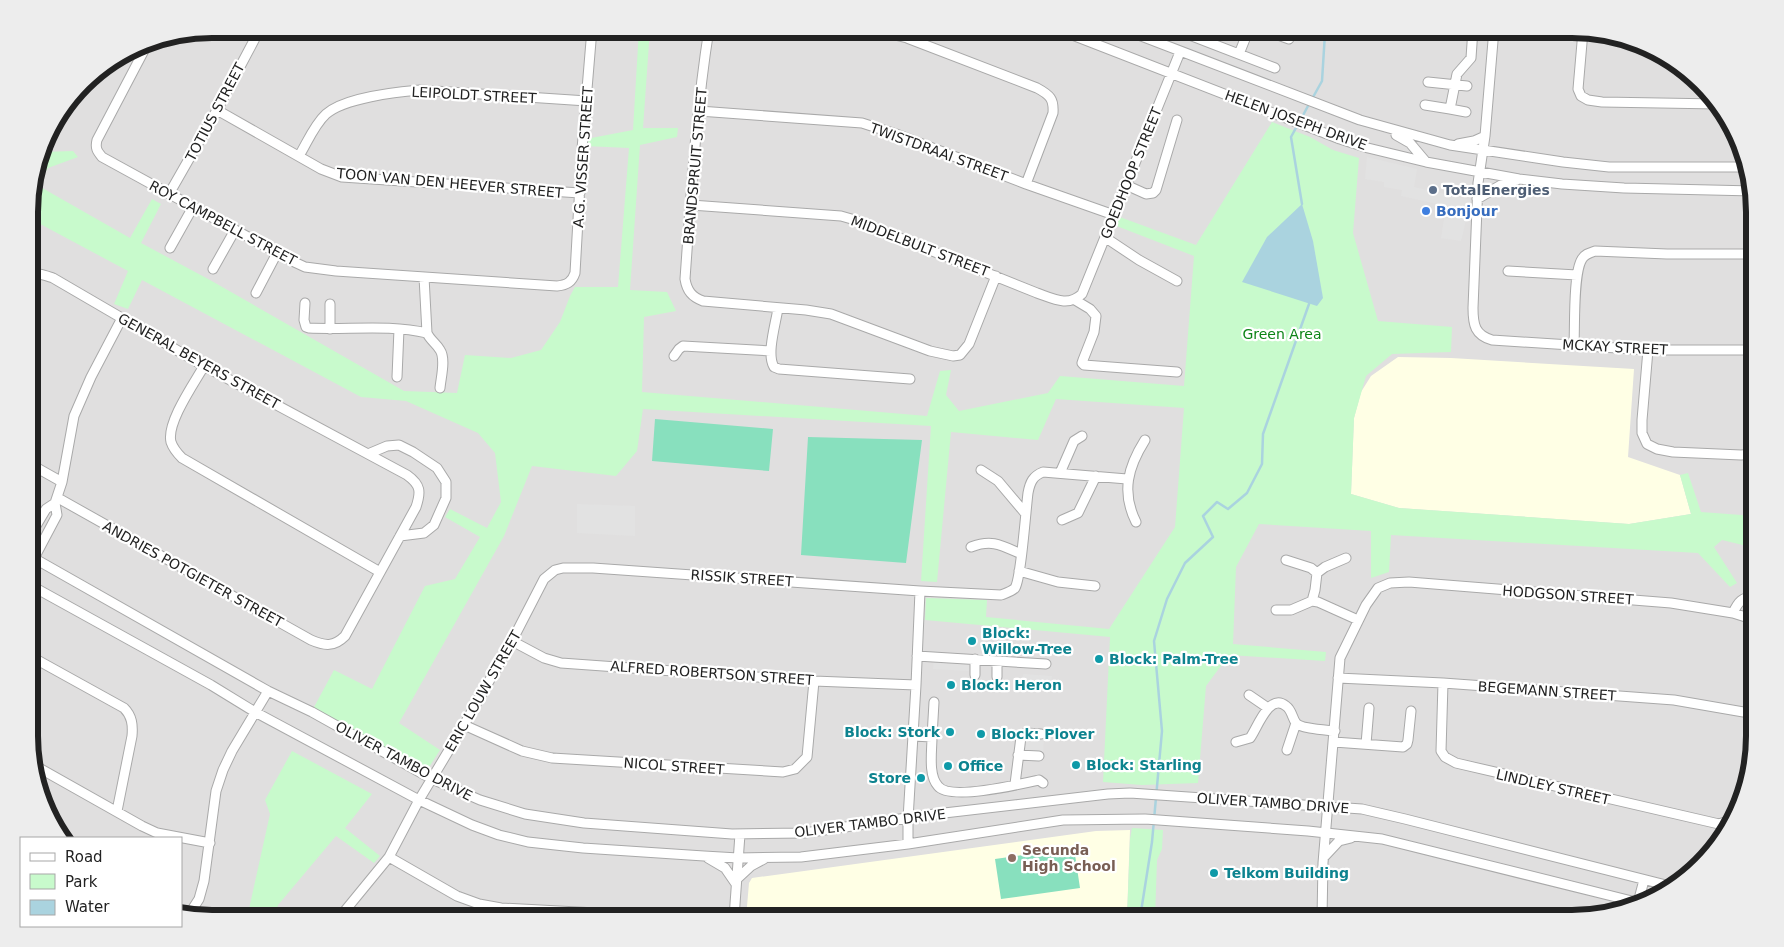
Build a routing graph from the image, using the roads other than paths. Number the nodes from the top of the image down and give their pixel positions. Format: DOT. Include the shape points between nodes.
graph roads {
  1 [pos="255,38"];
  2 [pos="591,38"];
  3 [pos="708,38"];
  4 [pos="907,38"];
  5 [pos="1080,38"];
  6 [pos="1145,38"];
  7 [pos="1197,38"];
  8 [pos="1245,38"];
  9 [pos="1472,38"];
  10 [pos="1493,38"];
  11 [pos="1582,38"];
  12 [pos="143,52"];
  13 [pos="1180,52"];
  14 [pos="1239,54"];
  15 [pos="1275,68"];
  16 [pos="1171,73"];
  17 [pos="1428,82"];
  18 [pos="1454,85"];
  19 [pos="1466,86"];
  20 [pos="587,101"];
  21 [pos="1708,104"];
  22 [pos="1425,105"];
  23 [pos="1450,109"];
  24 [pos="217,110"];
  25 [pos="699,111"];
  26 [pos="1466,112"];
  27 [pos="1177,120"];
  28 [pos="1386,128"];
  29 [pos="1484,136"];
  30 [pos="1450,146"];
  31 [pos="1482,151"];
  32 [pos="298,156"];
  33 [pos="1426,162"];
  34 [pos="1741,167"];
  35 [pos="1457,168"];
  36 [pos="1479,172"];
  37 [pos="1520,179"];
  38 [pos="1478,183"];
  39 [pos="1026,184"];
  40 [pos="1126,185"];
  41 [pos="1745,191"];
  42 [pos="580,193"];
  43 [pos="169,194"];
  44 [pos="1477,199"];
  45 [pos="691,205"];
  46 [pos="193,207"];
  47 [pos="1114,215"];
  48 [pos="235,230"];
  49 [pos="1106,238"];
  50 [pos="170,248"];
  51 [pos="277,253"];
  52 [pos="1746,254"];
  53 [pos="213,269"];
  54 [pos="1508,271"];
  55 [pos="38,275"];
  56 [pos="1577,275"];
  57 [pos="996,276"];
  58 [pos="424,277"];
  59 [pos="1176,281"];
  60 [pos="569,283"];
  61 [pos="256,293"];
  62 [pos="1079,297"];
  63 [pos="305,303"];
  64 [pos="330,304"];
  65 [pos="778,308"];
  66 [pos="122,318"];
  67 [pos="330,329"];
  68 [pos="399,329"];
  69 [pos="427,333"];
  70 [pos="1574,344"];
  71 [pos="1648,350"];
  72 [pos="1746,350"];
  73 [pos="771,351"];
  74 [pos="674,356"];
  75 [pos="204,366"];
  76 [pos="1177,372"];
  77 [pos="397,377"];
  78 [pos="910,379"];
  79 [pos="440,388"];
  80 [pos="1082,436"];
  81 [pos="1145,440"];
  82 [pos="368,454"];
  83 [pos="1746,455"];
  84 [pos="38,468"];
  85 [pos="981,470"];
  86 [pos="1060,473"];
  87 [pos="1096,476"];
  88 [pos="1128,479"];
  89 [pos="62,482"];
  90 [pos="57,501"];
  91 [pos="1025,513"];
  92 [pos="1062,520"];
  93 [pos="38,522"];
  94 [pos="1136,522"];
  95 [pos="400,536"];
  96 [pos="971,547"];
  97 [pos="38,548"];
  98 [pos="1021,554"];
  99 [pos="1346,558"];
  100 [pos="1286,560"];
  101 [pos="38,564"];
  102 [pos="563,568"];
  103 [pos="1019,571"];
  104 [pos="380,572"];
  105 [pos="1317,573"];
  106 [pos="1094,586"];
  107 [pos="38,589"];
  108 [pos="920,591"];
  109 [pos="1746,597"];
  110 [pos="1312,601"];
  111 [pos="1276,610"];
  112 [pos="1733,613"];
  113 [pos="1746,617"];
  114 [pos="1358,620"];
  115 [pos="512,641"];
  116 [pos="918,656"];
  117 [pos="975,659"];
  118 [pos="38,660"];
  119 [pos="997,661"];
  120 [pos="1046,664"];
  121 [pos="975,675"];
  122 [pos="997,676"];
  123 [pos="1338,678"];
  124 [pos="814,681"];
  125 [pos="1444,683"];
  126 [pos="916,686"];
  127 [pos="268,691"];
  128 [pos="1249,695"];
  129 [pos="934,702"];
  130 [pos="1268,708"];
  131 [pos="1369,708"];
  132 [pos="1411,711"];
  133 [pos="254,712"];
  134 [pos="1746,712"];
  135 [pos="1296,724"];
  136 [pos="464,725"];
  137 [pos="1334,731"];
  138 [pos="1041,734"];
  139 [pos="913,736"];
  140 [pos="932,737"];
  141 [pos="1236,742"];
  142 [pos="1334,742"];
  143 [pos="1366,744"];
  144 [pos="1287,750"];
  145 [pos="1018,755"];
  146 [pos="1039,756"];
  147 [pos="41,769"];
  148 [pos="432,779"];
  149 [pos="1043,783"];
  150 [pos="1015,784"];
  151 [pos="419,800"];
  152 [pos="1329,807"];
  153 [pos="117,811"];
  154 [pos="908,819"];
  155 [pos="1723,822"];
  156 [pos="1308,831"];
  157 [pos="740,834"];
  158 [pos="1326,834"];
  159 [pos="178,837"];
  160 [pos="1364,837"];
  161 [pos="182,838"];
  162 [pos="210,843"];
  163 [pos="908,844"];
  164 [pos="704,856"];
  165 [pos="772,857"];
  166 [pos="389,858"];
  167 [pos="738,858"];
  168 [pos="1324,860"];
  169 [pos="1644,880"];
  170 [pos="737,882"];
  171 [pos="1662,884"];
  172 [pos="1640,895"];
  173 [pos="1626,901"];
  174 [pos="193,908"];
  175 [pos="1322,909"];
  176 [pos="346,910"];
  177 [pos="536,910"];
  178 [pos="735,910"];
  1 -- 24 [label="street, TOTIUS STREET"];
  2 -- 20 [label="street, A.G. VISSER STREET"];
  3 -- 25 [label="street, BRANDSPRUIT STREET"];
  4 -- 39 [label="street" via="1048,94 1054,103 1053,113"];
  5 -- 16 [label="street, HELEN JOSEPH DRIVE"];
  6 -- 13 [label="street, HELEN JOSEPH DRIVE"];
  7 -- 14 [label="street"];
  8 -- 14 [label="street"];
  9 -- 18 [label="street" via="1471,58 1457,74"];
  10 -- 29 [label="street"];
  11 -- 21 [label="street" via="1578,89 1588,100"];
  12 -- 43 [label="street, ROY CAMPBELL STREET" via="100,132 96,146 102,157"];
  13 -- 16 [label="street, GOEDHOOP STREET"];
  13 -- 28 [label="street, HELEN JOSEPH DRIVE"];
  14 -- 15 [label="street"];
  16 -- 33 [label="street, HELEN JOSEPH DRIVE" via="1340,139"];
  16 -- 40 [label="street, GOEDHOOP STREET"];
  17 -- 18 [label="street"];
  18 -- 19 [label="street"];
  18 -- 23 [label="street"];
  20 -- 32 [label="street, LEIPOLDT STREET" via="420,90 356,100 325,114"];
  20 -- 42 [label="street, A.G. VISSER STREET"];
  22 -- 23 [label="street"];
  23 -- 26 [label="street"];
  24 -- 32 [label="street, TOON VAN DEN HEEVER STREET"];
  24 -- 43 [label="street, TOTIUS STREET"];
  25 -- 39 [label="street, TWISTDRAAI STREET" via="862,123"];
  25 -- 45 [label="street, BRANDSPRUIT STREET"];
  27 -- 40 [label="street" via="1156,190 1146,194"];
  28 -- 30 [label="street, HELEN JOSEPH DRIVE"];
  28 -- 33 [label="street" via="1410,143"];
  29 -- 30 [label="street"];
  29 -- 31 [label="street"];
  30 -- 31 [label="street, HELEN JOSEPH DRIVE"];
  31 -- 34 [label="street, HELEN JOSEPH DRIVE" via="1609,166"];
  31 -- 36 [label="street"];
  32 -- 42 [label="street, TOON VAN DEN HEEVER STREET" via="342,177"];
  33 -- 35 [label="street, HELEN JOSEPH DRIVE"];
  35 -- 36 [label="street, HELEN JOSEPH DRIVE"];
  35 -- 38 [label="street"];
  36 -- 37 [label="street, HELEN JOSEPH DRIVE"];
  36 -- 38 [label="street"];
  37 -- 41 [label="street, HELEN JOSEPH DRIVE" via="1624,188"];
  37 -- 44 [label="street" via="1501,185"];
  38 -- 44 [label="street"];
  39 -- 47 [label="street, TWISTDRAAI STREET"];
  40 -- 47 [label="street, GOEDHOOP STREET"];
  42 -- 60 [label="street, A.G. VISSER STREET" via="575,273"];
  43 -- 46 [label="street, ROY CAMPBELL STREET"];
  44 -- 70 [label="street, MCKAY STREET" via="1473,317 1478,332 1492,340"];
  45 -- 57 [label="street, MIDDELBULT STREET" via="841,216"];
  45 -- 65 [label="street, BRANDSPRUIT STREET" via="685,279 690,293 697,299 718,303"];
  46 -- 48 [label="street, ROY CAMPBELL STREET"];
  46 -- 50 [label="street"];
  47 -- 49 [label="street, GOEDHOOP STREET"];
  48 -- 51 [label="street, ROY CAMPBELL STREET"];
  48 -- 53 [label="street"];
  49 -- 59 [label="street"];
  49 -- 62 [label="street, GOEDHOOP STREET"];
  51 -- 58 [label="street, ROY CAMPBELL STREET" via="300,265 320,270"];
  51 -- 61 [label="street"];
  52 -- 56 [label="street" via="1594,251 1581,260"];
  54 -- 56 [label="street"];
  55 -- 66 [label="street, GENERAL BEYERS STREET" via="53,278"];
  56 -- 70 [label="street"];
  57 -- 62 [label="street, MIDDELBULT STREET" via="1053,299 1064,301"];
  57 -- 65 [label="street" via="969,344 960,355 930,350 831,314"];
  58 -- 60 [label="street, ROY CAMPBELL STREET" via="557,286"];
  58 -- 69 [label="street"];
  62 -- 76 [label="street" via="1096,316 1084,365"];
  63 -- 67 [label="street" via="306,326"];
  64 -- 67 [label="street"];
  65 -- 73 [label="street"];
  66 -- 75 [label="street, GENERAL BEYERS STREET"];
  66 -- 89 [label="street" via="90,377 74,416"];
  67 -- 68 [label="street"];
  68 -- 69 [label="street"];
  68 -- 77 [label="street"];
  69 -- 79 [label="street" via="442,352"];
  70 -- 71 [label="street, MCKAY STREET"];
  71 -- 72 [label="street, MCKAY STREET"];
  71 -- 83 [label="street" via="1642,420 1642,433 1647,444 1672,452"];
  73 -- 74 [label="street" via="683,346"];
  73 -- 78 [label="street" via="772,363 779,369"];
  75 -- 82 [label="street, GENERAL BEYERS STREET"];
  75 -- 104 [label="street" via="171,430 170,440 175,450 182,458"];
  80 -- 86 [label="street" via="1074,441"];
  81 -- 88 [label="street" via="1131,464"];
  82 -- 95 [label="street, GENERAL BEYERS STREET" via="415,480 419,488 416,507"];
  82 -- 95 [label="street" via="399,445 437,468 446,482 446,498 434,525 424,533"];
  84 -- 89 [label="street"];
  85 -- 91 [label="street" via="998,481"];
  86 -- 87 [label="street"];
  86 -- 91 [label="street" via="1043,472 1034,477"];
  87 -- 88 [label="street"];
  87 -- 92 [label="street" via="1078,513"];
  88 -- 94 [label="street" via="1128,502"];
  89 -- 90 [label="street"];
  90 -- 93 [label="street" via="46,509"];
  90 -- 97 [label="street" via="56,518"];
  90 -- 104 [label="street, ANDRIES POTGIETER STREET" via="322,645 338,643 345,636"];
  91 -- 98 [label="street"];
  95 -- 104 [label="street"];
  96 -- 98 [label="street" via="991,543"];
  98 -- 103 [label="street"];
  99 -- 105 [label="street" via="1325,566"];
  100 -- 105 [label="street"];
  101 -- 127 [label="street, OLIVER TAMBO DRIVE"];
  102 -- 108 [label="street, RISSIK STREET"];
  102 -- 115 [label="street, ERIC LOUW STREET" via="544,579"];
  103 -- 106 [label="street" via="1058,582"];
  103 -- 108 [label="street, RISSIK STREET" via="1016,585 1008,593"];
  105 -- 110 [label="street"];
  107 -- 133 [label="street, OLIVER TAMBO DRIVE"];
  108 -- 116 [label="street"];
  109 -- 112 [label="street" via="1739,601"];
  110 -- 111 [label="street" via="1291,610"];
  110 -- 114 [label="street"];
  112 -- 113 [label="street, HODGSON STREET"];
  112 -- 114 [label="street, HODGSON STREET" via="1661,602 1409,582 1381,586"];
  114 -- 123 [label="street" via="1340,658"];
  115 -- 124 [label="street, ALFRED ROBERTSON STREET" via="561,663"];
  115 -- 136 [label="street, ERIC LOUW STREET"];
  116 -- 117 [label="street"];
  116 -- 126 [label="street"];
  117 -- 119 [label="street"];
  117 -- 121 [label="street"];
  118 -- 153 [label="street" via="124,708 131,716 132,736"];
  119 -- 120 [label="street"];
  119 -- 122 [label="street"];
  123 -- 125 [label="street, BEGEMANN STREET"];
  123 -- 137 [label="street"];
  124 -- 126 [label="street, ALFRED ROBERTSON STREET"];
  124 -- 136 [label="street, NICOL STREET" via="807,757 795,769 783,772 552,758 522,751"];
  125 -- 134 [label="street, BEGEMANN STREET" via="1674,700"];
  125 -- 155 [label="street, LINDLEY STREET" via="1442,751 1445,757 1456,763 1706,822"];
  126 -- 139 [label="street"];
  127 -- 133 [label="street"];
  127 -- 148 [label="street, OLIVER TAMBO DRIVE"];
  128 -- 130 [label="street"];
  129 -- 140 [label="street"];
  130 -- 135 [label="street" via="1276,704 1287,706"];
  130 -- 141 [label="street" via="1250,738"];
  131 -- 143 [label="street"];
  132 -- 143 [label="street" via="1406,746"];
  133 -- 151 [label="street, OLIVER TAMBO DRIVE"];
  133 -- 162 [label="street" via="218,784"];
  135 -- 137 [label="street"];
  135 -- 144 [label="street"];
  136 -- 148 [label="street, ERIC LOUW STREET"];
  137 -- 142 [label="street"];
  138 -- 145 [label="street" via="1023,734"];
  139 -- 140 [label="street"];
  139 -- 154 [label="street"];
  140 -- 150 [label="street" via="933,775 938,787 945,791 978,791"];
  142 -- 143 [label="street"];
  142 -- 152 [label="street"];
  145 -- 146 [label="street"];
  145 -- 150 [label="street"];
  147 -- 153 [label="street"];
  148 -- 151 [label="street, ERIC LOUW STREET"];
  148 -- 157 [label="street, OLIVER TAMBO DRIVE" via="480,800 555,820"];
  149 -- 150 [label="street" via="1039,780"];
  151 -- 164 [label="street, OLIVER TAMBO DRIVE" via="472,825 528,842"];
  151 -- 166 [label="street, ERIC LOUW STREET"];
  152 -- 154 [label="street, OLIVER TAMBO DRIVE" via="1164,794 1108,794"];
  152 -- 158 [label="street"];
  152 -- 169 [label="street, OLIVER TAMBO DRIVE" via="1362,809"];
  153 -- 159 [label="street" via="157,833"];
  154 -- 157 [label="street, OLIVER TAMBO DRIVE" via="804,833"];
  154 -- 163 [label="street"];
  156 -- 158 [label="street, OLIVER TAMBO DRIVE"];
  156 -- 163 [label="street, OLIVER TAMBO DRIVE" via="1145,819 1063,820"];
  156 -- 168 [label="street" via="1320,844"];
  157 -- 167 [label="street"];
  158 -- 160 [label="street, OLIVER TAMBO DRIVE"];
  158 -- 168 [label="street"];
  160 -- 168 [label="street" via="1339,841"];
  160 -- 173 [label="street, OLIVER TAMBO DRIVE"];
  161 -- 162 [label="street"];
  162 -- 174 [label="street" via="204,881"];
  163 -- 165 [label="street, OLIVER TAMBO DRIVE" via="801,857"];
  164 -- 167 [label="street, OLIVER TAMBO DRIVE"];
  164 -- 170 [label="street" via="719,863"];
  165 -- 167 [label="street, OLIVER TAMBO DRIVE"];
  165 -- 170 [label="street" via="760,860"];
  166 -- 176 [label="street, ERIC LOUW STREET"];
  166 -- 177 [label="street" via="457,896 479,904"];
  167 -- 170 [label="street"];
  168 -- 175 [label="street"];
  169 -- 171 [label="street, OLIVER TAMBO DRIVE"];
  169 -- 172 [label="street"];
  170 -- 178 [label="street"];
}
